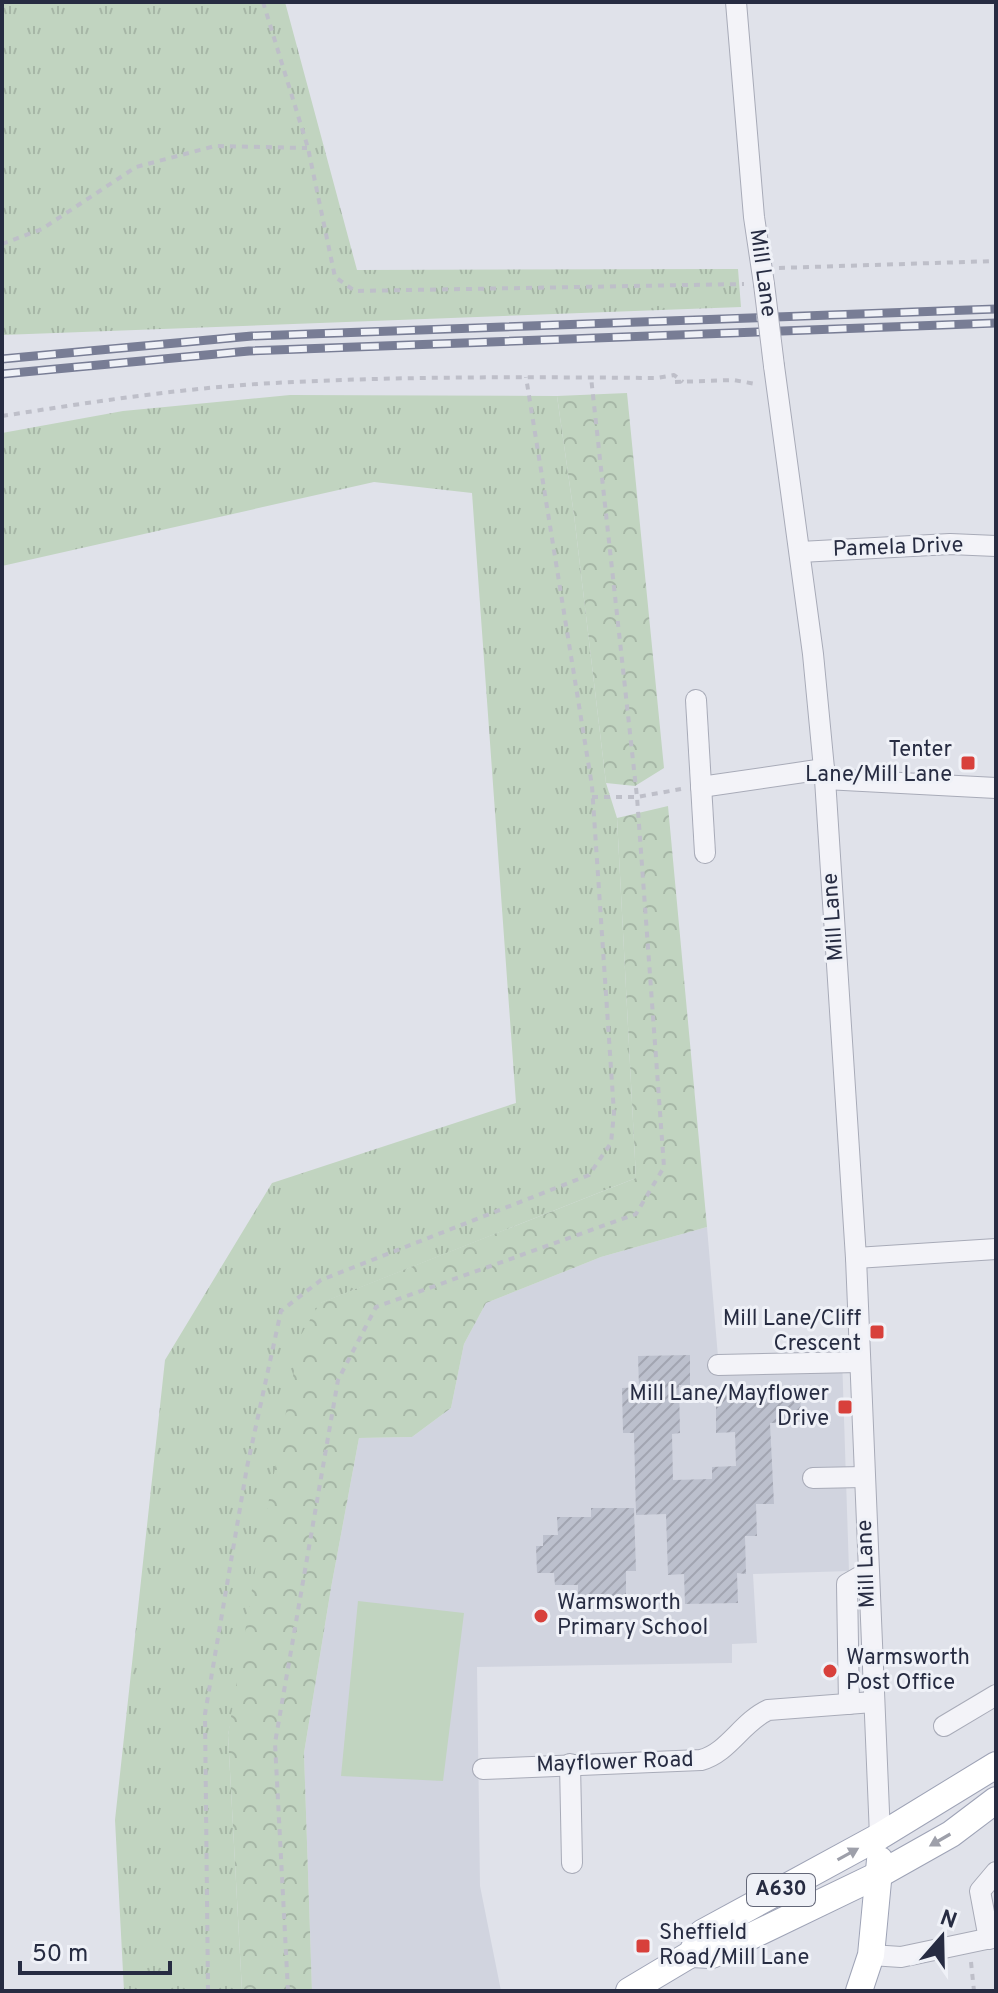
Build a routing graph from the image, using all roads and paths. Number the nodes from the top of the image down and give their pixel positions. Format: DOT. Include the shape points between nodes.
graph roads {
  1 [pos="263,2"];
  2 [pos="736,2"];
  3 [pos="308,148"];
  4 [pos="2,244"];
  5 [pos="996,261"];
  6 [pos="763,277"];
  7 [pos="526,377"];
  8 [pos="591,377"];
  9 [pos="776,377"];
  10 [pos="675,382"];
  11 [pos="683,382"];
  12 [pos="2,416"];
  13 [pos="996,546"];
  14 [pos="800,552"];
  15 [pos="696,700"];
  16 [pos="825,774"];
  17 [pos="701,787"];
  18 [pos="996,788"];
  19 [pos="592,797"];
  20 [pos="637,797"];
  21 [pos="705,853"];
  22 [pos="996,1249"];
  23 [pos="856,1258"];
  24 [pos="859,1362"];
  25 [pos="718,1365"];
  26 [pos="864,1477"];
  27 [pos="813,1478"];
  28 [pos="868,1572"];
  29 [pos="996,1695"];
  30 [pos="873,1702"];
  31 [pos="849,1704"];
  32 [pos="944,1726"];
  33 [pos="570,1764"];
  34 [pos="996,1765"];
  35 [pos="483,1769"];
  36 [pos="996,1800"];
  37 [pos="880,1836"];
  38 [pos="572,1863"];
  39 [pos="996,1872"];
  40 [pos="880,1874"];
  41 [pos="992,1938"];
  42 [pos="968,1944"];
  43 [pos="691,1954"];
  44 [pos="871,1955"];
  45 [pos="208,1991"];
  46 [pos="288,1991"];
  47 [pos="629,1991"];
  48 [pos="859,1991"];
  49 [pos="974,1991"];
  1 -- 3 [label="path"];
  2 -- 6 [label="street, Mill Lane"];
  3 -- 4 [label="path" via="215,146 136,167 42,229"];
  3 -- 6 [label="path" via="335,277 355,291"];
  5 -- 6 [label="path"];
  6 -- 9 [label="street, Mill Lane, bridge"];
  7 -- 8 [label="path"];
  7 -- 12 [label="path" via="274,383 125,397"];
  7 -- 19 [label="path"];
  8 -- 11 [label="path" via="674,375"];
  8 -- 20 [label="path"];
  9 -- 11 [label="path"];
  9 -- 14 [label="street, Mill Lane"];
  10 -- 11 [label="path"];
  13 -- 14 [label="street, Pamela Drive"];
  14 -- 16 [label="street, Mill Lane"];
  15 -- 17 [label="street"];
  16 -- 17 [label="street"];
  16 -- 18 [label="street"];
  16 -- 23 [label="street, Mill Lane"];
  17 -- 20 [label="path"];
  17 -- 21 [label="street"];
  19 -- 20 [label="path"];
  19 -- 45 [label="path" via="614,1113 611,1143 589,1175 321,1280 281,1311 247,1467 205,1714"];
  20 -- 46 [label="path" via="664,1167 636,1214 376,1307 338,1380 275,1743"];
  22 -- 23 [label="street"];
  23 -- 24 [label="street, Mill Lane"];
  24 -- 25 [label="street"];
  24 -- 26 [label="street, Mill Lane"];
  26 -- 27 [label="street"];
  26 -- 28 [label="street, Mill Lane"];
  28 -- 30 [label="street, Mill Lane"];
  28 -- 31 [label="street" via="847,1584"];
  29 -- 32 [label="street"];
  30 -- 31 [label="street, Mayflower Road"];
  30 -- 37 [label="street, Mill Lane"];
  31 -- 33 [label="street, Mayflower Road" via="768,1710 713,1757 701,1760"];
  33 -- 35 [label="street, Mayflower Road"];
  33 -- 38 [label="street"];
  34 -- 37 [label="main road, A630"];
  36 -- 40 [label="main road, A630, one-way" via="951,1834"];
  37 -- 40 [label="main road"];
  43 -- 37 [label="main road, A630, one-way" via="702,1933"];
  39 -- 41 [label="street" via="980,1891"];
  40 -- 43 [label="main road, A630" via="712,1955"];
  40 -- 44 [label="main road"];
  41 -- 42 [label="street"];
  42 -- 44 [label="street" via="901,1957"];
  42 -- 49 [label="path"];
  43 -- 47 [label="main road, A630"];
  44 -- 48 [label="main road"];
}
